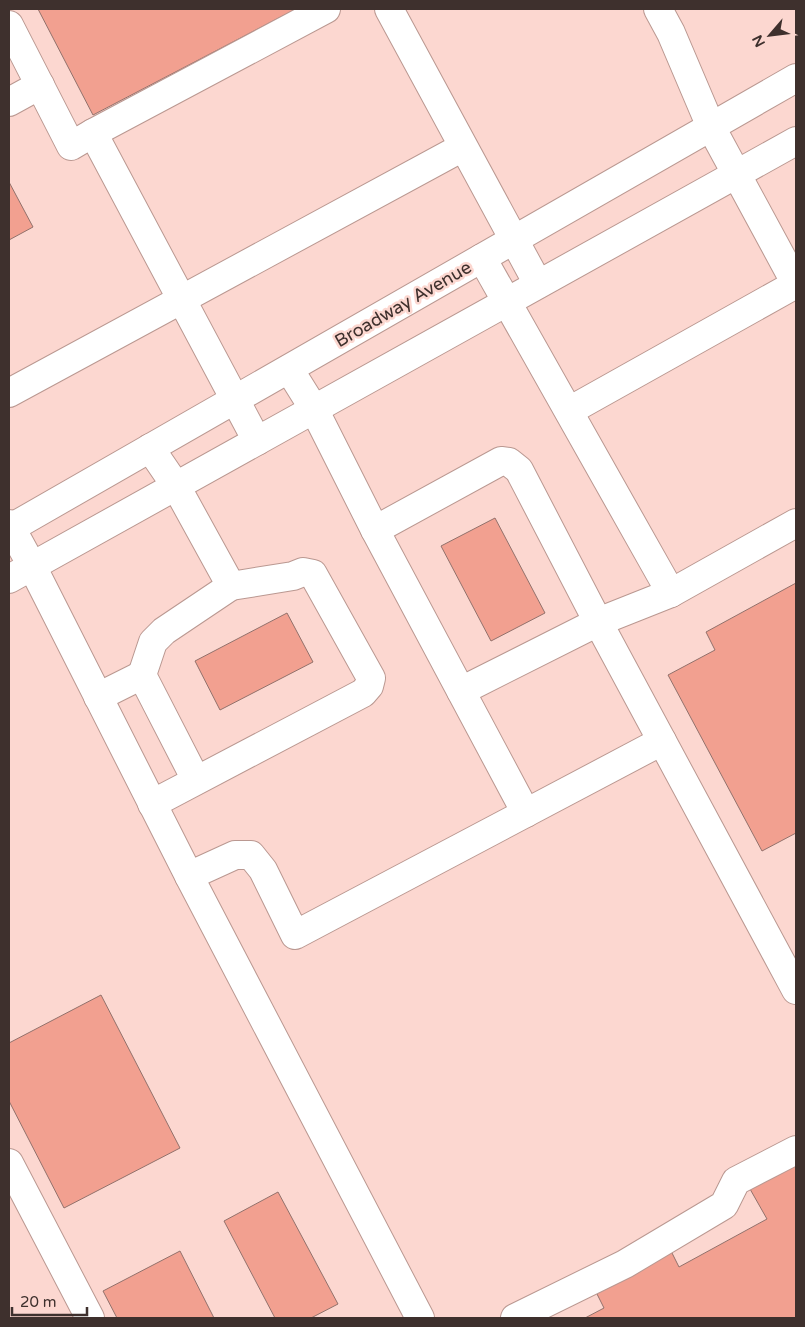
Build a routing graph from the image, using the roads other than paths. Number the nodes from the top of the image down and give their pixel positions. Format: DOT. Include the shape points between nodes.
graph roads {
  1 [pos="326,9"];
  2 [pos="389,9"];
  3 [pos="658,9"];
  4 [pos="9,25"];
  5 [pos="796,78"];
  6 [pos="40,85"];
  7 [pos="9,102"];
  8 [pos="710,127"];
  9 [pos="93,133"];
  10 [pos="796,141"];
  11 [pos="463,147"];
  12 [pos="737,174"];
  13 [pos="513,240"];
  14 [pos="482,258"];
  15 [pos="538,284"];
  16 [pos="796,284"];
  17 [pos="182,299"];
  18 [pos="507,301"];
  19 [pos="289,369"];
  20 [pos="9,393"];
  21 [pos="236,399"];
  22 [pos="314,409"];
  23 [pos="569,411"];
  24 [pos="257,440"];
  25 [pos="150,448"];
  26 [pos="176,486"];
  27 [pos="796,523"];
  28 [pos="9,527"];
  29 [pos="375,530"];
  30 [pos="20,572"];
  31 [pos="231,586"];
  32 [pos="671,594"];
  33 [pos="598,622"];
  34 [pos="142,675"];
  35 [pos="462,691"];
  36 [pos="98,697"];
  37 [pos="662,741"];
  38 [pos="196,780"];
  39 [pos="152,804"];
  40 [pos="526,813"];
  41 [pos="188,876"];
  42 [pos="796,990"];
  43 [pos="796,1150"];
  44 [pos="9,1163"];
  45 [pos="90,1318"];
  46 [pos="420,1318"];
  47 [pos="515,1318"];
  1 -- 9 [label="main road"];
  2 -- 11 [label="main road"];
  3 -- 8 [label="main road"];
  4 -- 6 [label="main road"];
  5 -- 8 [label="main road, Broadway Avenue"];
  6 -- 7 [label="main road"];
  6 -- 9 [label="main road" via="71,146"];
  8 -- 12 [label="main road"];
  8 -- 13 [label="main road, Broadway Avenue"];
  9 -- 17 [label="main road"];
  10 -- 12 [label="main road"];
  11 -- 13 [label="main road"];
  11 -- 17 [label="main road"];
  12 -- 15 [label="main road"];
  12 -- 16 [label="main road"];
  13 -- 14 [label="main road, Broadway Avenue"];
  13 -- 15 [label="main road"];
  14 -- 18 [label="main road"];
  14 -- 19 [label="main road, Broadway Avenue"];
  15 -- 18 [label="main road"];
  16 -- 23 [label="main road"];
  17 -- 20 [label="main road"];
  17 -- 21 [label="main road"];
  18 -- 22 [label="main road"];
  18 -- 23 [label="main road"];
  19 -- 21 [label="main road, Broadway Avenue"];
  19 -- 22 [label="main road"];
  21 -- 24 [label="main road"];
  21 -- 25 [label="main road, Broadway Avenue"];
  22 -- 24 [label="main road"];
  22 -- 29 [label="main road"];
  23 -- 32 [label="main road"];
  24 -- 26 [label="main road"];
  25 -- 26 [label="main road"];
  25 -- 28 [label="main road, Broadway Avenue"];
  26 -- 30 [label="main road"];
  26 -- 31 [label="main road"];
  27 -- 32 [label="main road"];
  28 -- 30 [label="main road"];
  29 -- 33 [label="main road" via="501,461 509,462 518,470"];
  29 -- 35 [label="main road"];
  30 -- 36 [label="main road"];
  31 -- 34 [label="main road" via="164,631 153,642"];
  31 -- 38 [label="main road" via="303,572 313,574 371,678 362,692"];
  32 -- 33 [label="main road"];
  33 -- 35 [label="main road"];
  33 -- 37 [label="main road"];
  34 -- 36 [label="main road"];
  34 -- 38 [label="main road"];
  35 -- 40 [label="main road"];
  36 -- 39 [label="main road"];
  37 -- 40 [label="main road"];
  37 -- 42 [label="main road"];
  38 -- 39 [label="main road"];
  39 -- 41 [label="main road"];
  40 -- 41 [label="main road" via="296,935 264,870 250,855 235,855"];
  41 -- 46 [label="main road"];
  43 -- 47 [label="main road" via="736,1181 724,1205 625,1264"];
  44 -- 45 [label="main road"];
}
